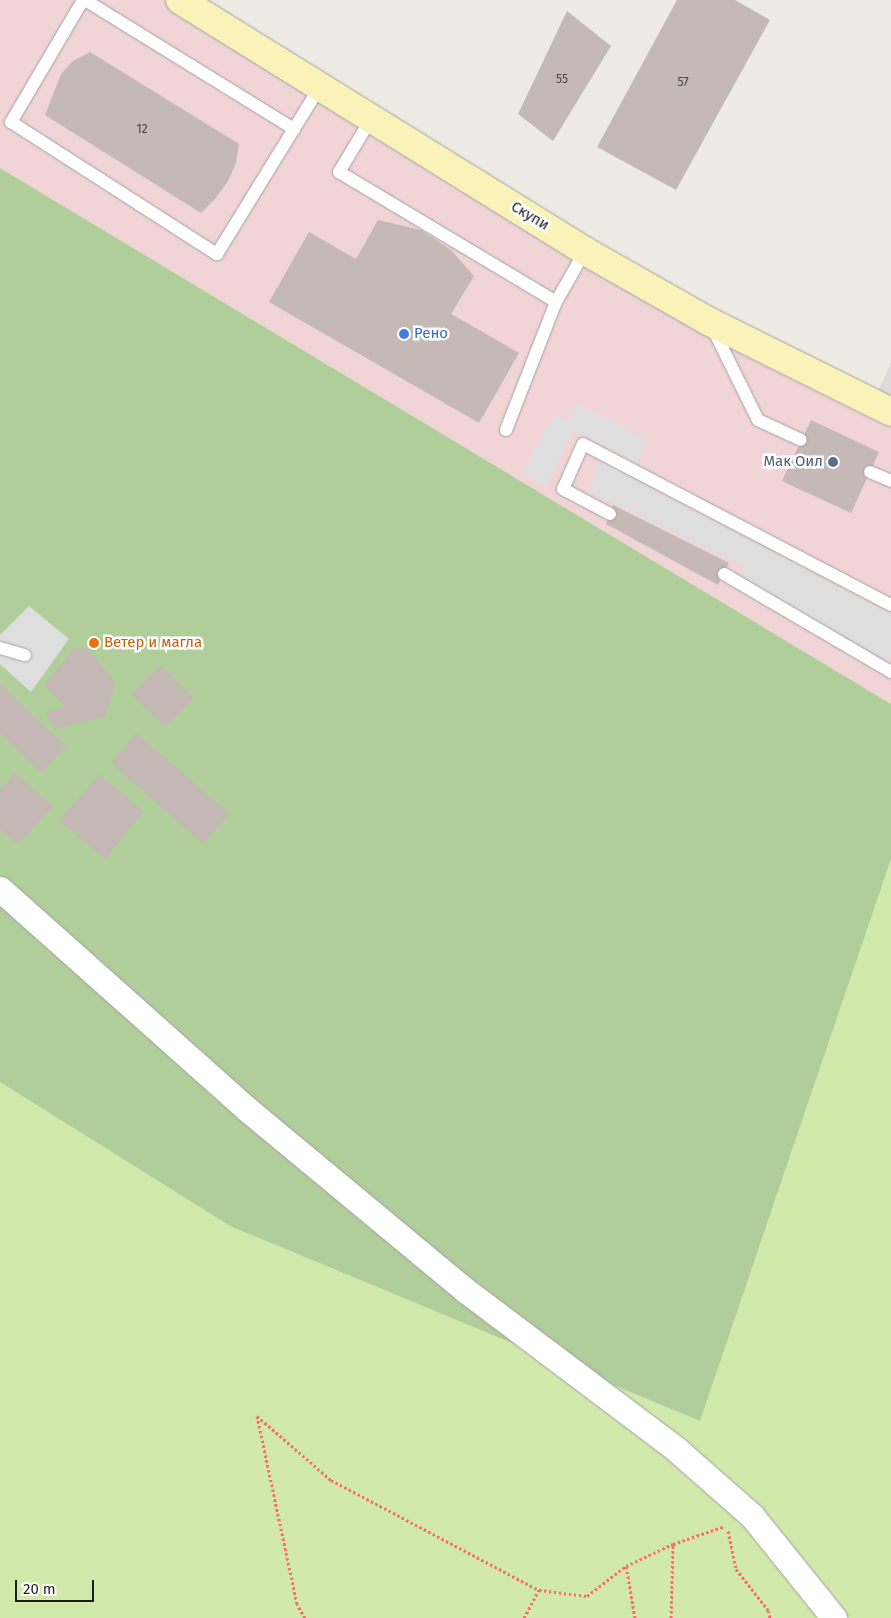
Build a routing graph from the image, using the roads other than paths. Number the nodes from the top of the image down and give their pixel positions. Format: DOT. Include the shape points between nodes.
graph roads {
  1 [pos="84,0"];
  2 [pos="180,0"];
  3 [pos="319,88"];
  4 [pos="371,118"];
  5 [pos="294,129"];
  6 [pos="585,250"];
  7 [pos="556,302"];
  8 [pos="708,321"];
  9 [pos="891,412"];
  10 [pos="506,430"];
  11 [pos="801,440"];
  12 [pos="870,472"];
  13 [pos="891,481"];
  14 [pos="610,514"];
  15 [pos="724,574"];
  16 [pos="891,605"];
  17 [pos="0,648"];
  18 [pos="25,655"];
  19 [pos="891,672"];
  20 [pos="0,889"];
  21 [pos="834,1618"];
  1 -- 5 [label="lane"];
  1 -- 5 [label="lane" via="11,122 217,254"];
  2 -- 3 [label="street, Скупи"];
  3 -- 4 [label="street, Скупи"];
  3 -- 5 [label="lane"];
  4 -- 6 [label="street, Скупи"];
  4 -- 7 [label="lane" via="339,172"];
  6 -- 7 [label="lane"];
  6 -- 8 [label="street, Скупи"];
  7 -- 10 [label="lane"];
  8 -- 9 [label="street, Скупи"];
  8 -- 11 [label="lane" via="758,420"];
  12 -- 13 [label="lane"];
  14 -- 16 [label="lane" via="563,489 583,444"];
  15 -- 19 [label="lane"];
  17 -- 18 [label="lane"];
  20 -- 21 [label="street" via="248,1109 466,1290 677,1450 752,1516"];
}
